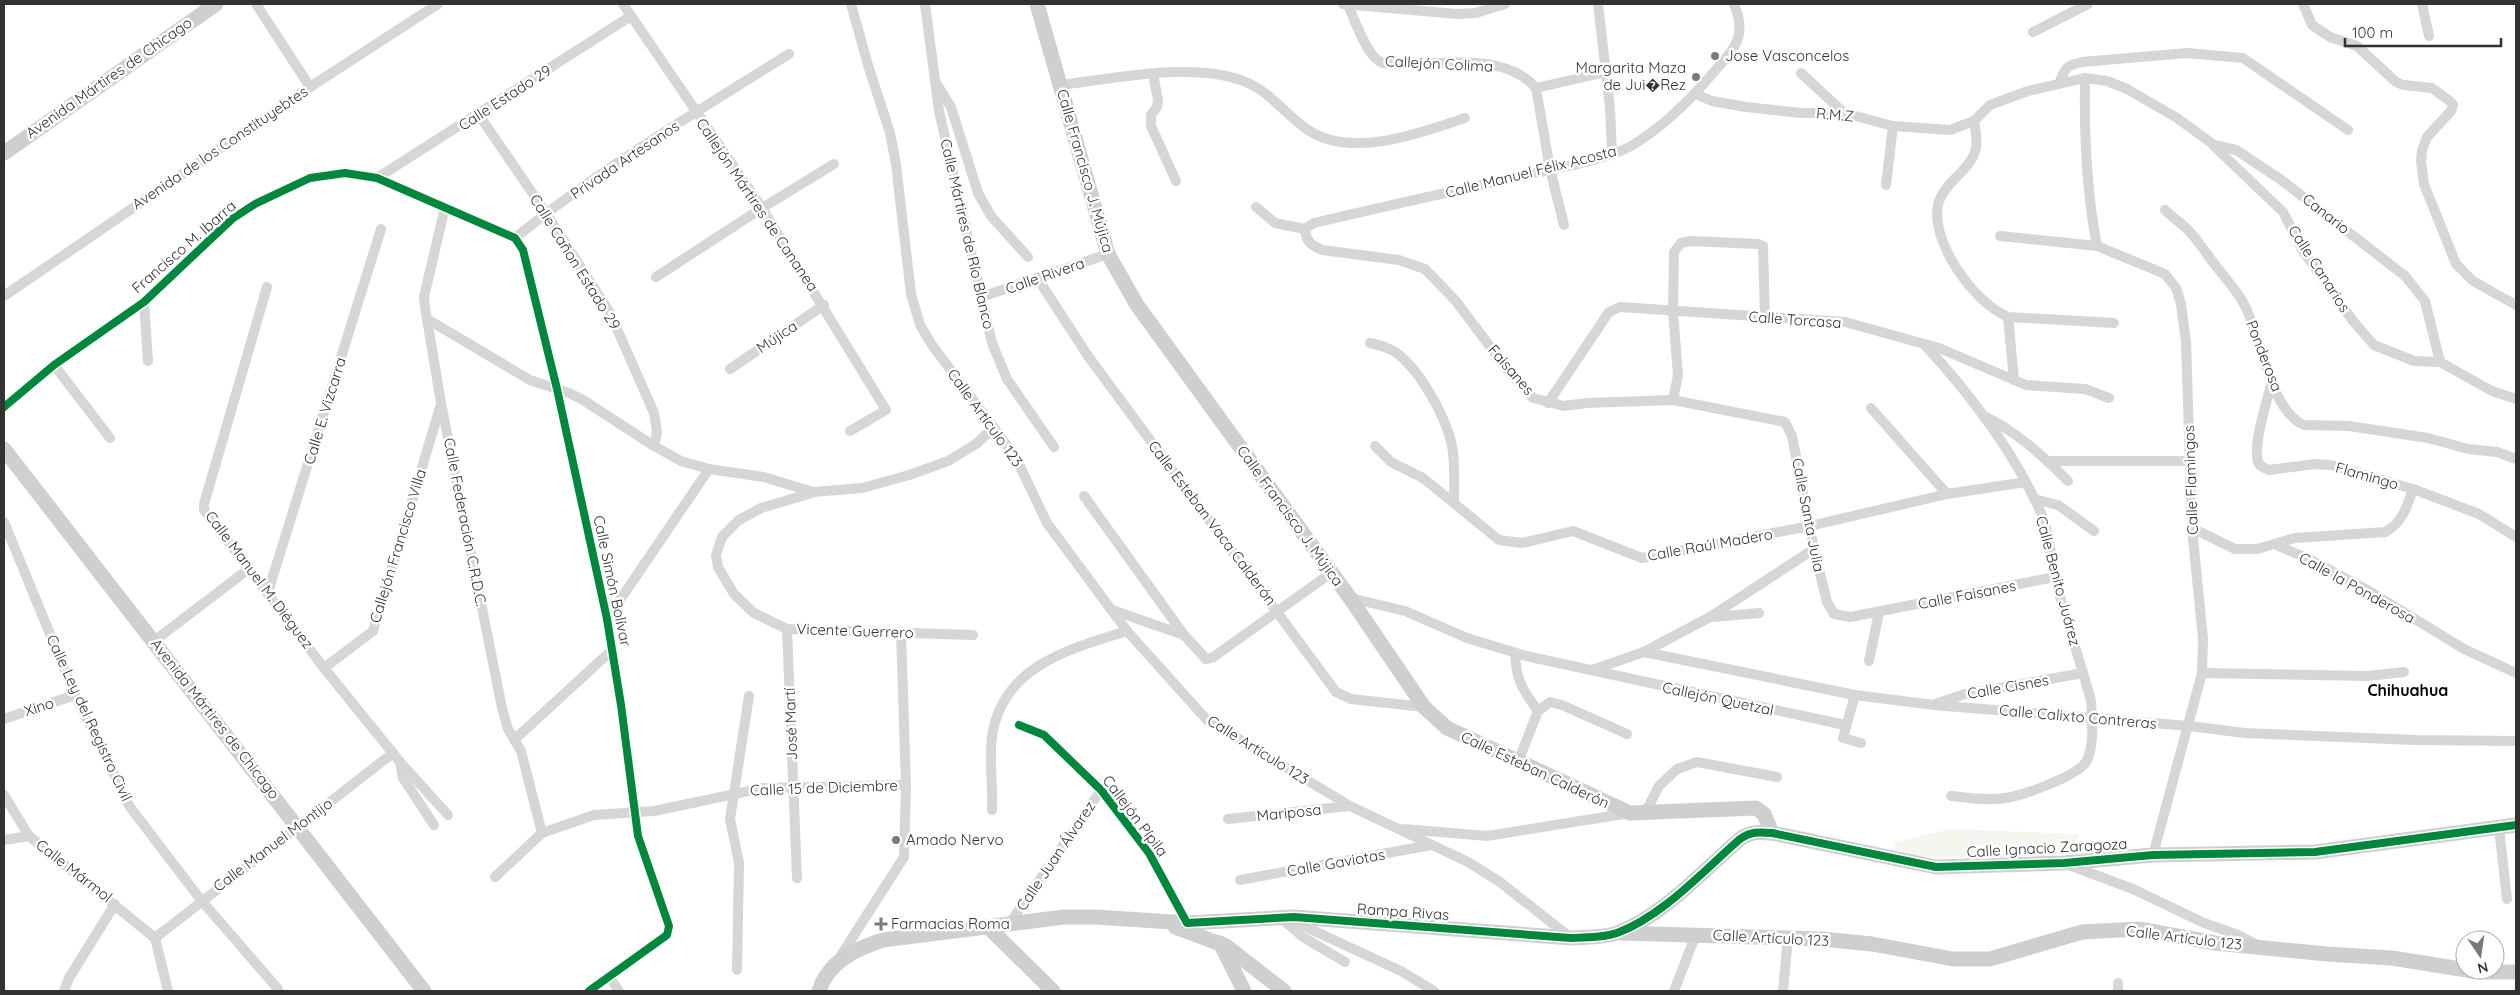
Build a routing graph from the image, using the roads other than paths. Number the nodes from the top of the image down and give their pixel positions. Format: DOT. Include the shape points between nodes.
graph roads {
  1 [pos="216,4"];
  2 [pos="256,4"];
  3 [pos="438,4"];
  4 [pos="623,4"];
  5 [pos="851,4"];
  6 [pos="925,4"];
  7 [pos="1037,4"];
  8 [pos="1345,4"];
  9 [pos="1505,4"];
  10 [pos="1598,4"];
  11 [pos="1734,4"];
  12 [pos="2088,4"];
  13 [pos="2304,4"];
  14 [pos="2422,4"];
  15 [pos="631,16"];
  16 [pos="2033,32"];
  17 [pos="2429,36"];
  18 [pos="789,54"];
  19 [pos="1606,72"];
  20 [pos="1800,73"];
  21 [pos="1153,74"];
  22 [pos="2086,78"];
  23 [pos="934,80"];
  24 [pos="2059,84"];
  25 [pos="1060,85"];
  26 [pos="310,87"];
  27 [pos="1536,88"];
  28 [pos="1695,94"];
  29 [pos="695,113"];
  30 [pos="1844,113"];
  31 [pos="479,115"];
  32 [pos="1465,118"];
  33 [pos="1974,121"];
  34 [pos="1893,126"];
  35 [pos="2348,130"];
  36 [pos="2214,145"];
  37 [pos="4,153"];
  38 [pos="1612,154"];
  39 [pos="834,164"];
  40 [pos="1550,169"];
  41 [pos="378,178"];
  42 [pos="1176,181"];
  43 [pos="1886,185"];
  44 [pos="445,207"];
  45 [pos="1256,207"];
  46 [pos="762,208"];
  47 [pos="2164,210"];
  48 [pos="546,213"];
  49 [pos="1564,225"];
  50 [pos="381,229"];
  51 [pos="1305,229"];
  52 [pos="2000,236"];
  53 [pos="515,238"];
  54 [pos="2097,246"];
  55 [pos="1108,254"];
  56 [pos="1028,257"];
  57 [pos="656,277"];
  58 [pos="1038,279"];
  59 [pos="267,286"];
  60 [pos="4,296"];
  61 [pos="981,297"];
  62 [pos="144,302"];
  63 [pos="2516,304"];
  64 [pos="824,305"];
  65 [pos="1673,312"];
  66 [pos="2008,317"];
  67 [pos="1764,318"];
  68 [pos="427,319"];
  69 [pos="2114,324"];
  70 [pos="1370,342"];
  71 [pos="1924,344"];
  72 [pos="148,361"];
  73 [pos="2440,362"];
  74 [pos="54,365"];
  75 [pos="730,369"];
  76 [pos="2014,380"];
  77 [pos="2271,385"];
  78 [pos="557,389"];
  79 [pos="2109,398"];
  80 [pos="2516,398"];
  81 [pos="1673,400"];
  82 [pos="1548,403"];
  83 [pos="441,404"];
  84 [pos="4,407"];
  85 [pos="1871,408"];
  86 [pos="1983,416"];
  87 [pos="994,428"];
  88 [pos="1789,428"];
  89 [pos="850,430"];
  90 [pos="110,438"];
  91 [pos="654,446"];
  92 [pos="1376,446"];
  93 [pos="1054,447"];
  94 [pos="4,449"];
  95 [pos="2516,459"];
  96 [pos="2190,460"];
  97 [pos="2047,461"];
  98 [pos="710,468"];
  99 [pos="2026,482"];
  100 [pos="2068,482"];
  101 [pos="2413,489"];
  102 [pos="813,492"];
  103 [pos="1947,494"];
  104 [pos="1084,496"];
  105 [pos="2034,499"];
  106 [pos="1454,503"];
  107 [pos="4,522"];
  108 [pos="1810,526"];
  109 [pos="2192,528"];
  110 [pos="2094,531"];
  111 [pos="2516,537"];
  112 [pos="2274,544"];
  113 [pos="1814,549"];
  114 [pos="250,568"];
  115 [pos="1331,573"];
  116 [pos="2055,577"];
  117 [pos="268,592"];
  118 [pos="1350,598"];
  119 [pos="1827,602"];
  120 [pos="1112,610"];
  121 [pos="1277,612"];
  122 [pos="1879,612"];
  123 [pos="1759,613"];
  124 [pos="1710,617"];
  125 [pos="607,619"];
  126 [pos="787,629"];
  127 [pos="1127,631"];
  128 [pos="901,632"];
  129 [pos="973,635"];
  130 [pos="1184,636"];
  131 [pos="154,641"];
  132 [pos="612,650"];
  133 [pos="1644,652"];
  134 [pos="1515,653"];
  135 [pos="1868,661"];
  136 [pos="324,668"];
  137 [pos="1592,670"];
  138 [pos="2404,672"];
  139 [pos="2083,673"];
  140 [pos="2202,673"];
  141 [pos="2516,673"];
  142 [pos="75,695"];
  143 [pos="1855,695"];
  144 [pos="749,696"];
  145 [pos="1934,705"];
  146 [pos="1424,707"];
  147 [pos="1538,711"];
  148 [pos="2092,718"];
  149 [pos="4,719"];
  150 [pos="1019,725"];
  151 [pos="1845,725"];
  152 [pos="2189,726"];
  153 [pos="1626,734"];
  154 [pos="514,740"];
  155 [pos="2516,741"];
  156 [pos="1861,743"];
  157 [pos="393,753"];
  158 [pos="400,762"];
  159 [pos="1518,762"];
  160 [pos="1776,777"];
  161 [pos="906,785"];
  162 [pos="793,788"];
  163 [pos="1101,790"];
  164 [pos="734,793"];
  165 [pos="4,795"];
  166 [pos="1952,796"];
  167 [pos="1350,806"];
  168 [pos="992,810"];
  169 [pos="636,812"];
  170 [pos="1637,813"];
  171 [pos="448,815"];
  172 [pos="1228,820"];
  173 [pos="434,825"];
  174 [pos="2516,825"];
  175 [pos="298,826"];
  176 [pos="1395,828"];
  177 [pos="2499,828"];
  178 [pos="542,833"];
  179 [pos="1772,833"];
  180 [pos="29,836"];
  181 [pos="4,840"];
  182 [pos="1432,845"];
  183 [pos="2155,850"];
  184 [pos="2064,863"];
  185 [pos="495,877"];
  186 [pos="797,878"];
  187 [pos="1240,880"];
  188 [pos="2507,898"];
  189 [pos="201,900"];
  190 [pos="115,904"];
  191 [pos="1287,918"];
  192 [pos="1010,923"];
  193 [pos="1161,923"];
  194 [pos="1187,923"];
  195 [pos="987,926"];
  196 [pos="1616,933"];
  197 [pos="1696,934"];
  198 [pos="155,938"];
  199 [pos="1571,938"];
  200 [pos="1788,938"];
  201 [pos="1220,943"];
  202 [pos="2260,947"];
  203 [pos="1345,962"];
  204 [pos="836,963"];
  205 [pos="737,970"];
  206 [pos="2516,972"];
  207 [pos="610,978"];
  208 [pos="278,989"];
  209 [pos="64,991"];
  210 [pos="168,991"];
  211 [pos="424,991"];
  212 [pos="589,991"];
  213 [pos="619,991"];
  214 [pos="818,991"];
  215 [pos="1053,991"];
  216 [pos="1244,991"];
  217 [pos="1284,991"];
  218 [pos="1434,991"];
  219 [pos="1674,991"];
  220 [pos="1783,991"];
  1 -- 37 [label="street, Avenida Mártires de Chicago"];
  2 -- 26 [label="street"];
  3 -- 26 [label="street, Avenida de los Constituyebtes"];
  4 -- 15 [label="street, Callejón Mártires de Cananea"];
  5 -- 87 [label="street, Calle Artículo 123" via="890,133 910,294 918,318 932,345"];
  6 -- 23 [label="street, Calle Mártires de Río Blanco"];
  7 -- 25 [label="street, Calle Francisco J. Mújica"];
  8 -- 9 [label="street" via="1457,14 1476,13"];
  8 -- 27 [label="street, Callejón Colima" via="1368,50 1378,61 1493,65 1513,71"];
  10 -- 19 [label="street"];
  11 -- 28 [label="street, Calle Manuel Félix Acosta" via="1741,29 1737,44"];
  12 -- 16 [label="street"];
  13 -- 63 [label="street" via="2312,25 2330,37 2357,46 2396,82 2432,88 2451,102 2451,111 2428,137 2422,150 2424,184 2456,264 2473,281"];
  14 -- 17 [label="street"];
  15 -- 29 [label="street, Callejón Mártires de Cananea"];
  15 -- 31 [label="street, Calle Estado 29"];
  18 -- 29 [label="street, Privada Artesanos"];
  19 -- 27 [label="street"];
  19 -- 38 [label="street"];
  20 -- 30 [label="street"];
  21 -- 25 [label="street"];
  21 -- 32 [label="street" via="1190,72 1248,83 1309,131 1335,142 1357,144 1411,135"];
  21 -- 42 [label="street" via="1158,100 1151,115 1151,126"];
  22 -- 24 [label="street, Canario"];
  22 -- 36 [label="street, Canario" via="2107,81 2127,89 2177,118"];
  22 -- 54 [label="street" via="2084,140 2089,205"];
  23 -- 56 [label="street" via="951,106 978,193 990,216"];
  23 -- 61 [label="street, Calle Mártires de Río Blanco"];
  24 -- 33 [label="street, Canario" via="1990,105"];
  24 -- 35 [label="street" via="2069,65 2082,62 2187,52 2242,58"];
  25 -- 55 [label="street, Calle Francisco J. Mújica"];
  26 -- 60 [label="street, Avenida de los Constituyebtes"];
  27 -- 40 [label="street"];
  28 -- 30 [label="street, R.M.Z" via="1712,101 1746,107 1801,113"];
  28 -- 38 [label="street, Calle Manuel Félix Acosta" via="1648,134"];
  29 -- 46 [label="street, Callejón Mártires de Cananea"];
  29 -- 48 [label="street, Privada Artesanos"];
  30 -- 34 [label="street, R.M.Z"];
  31 -- 41 [label="street, Calle Estado 29"];
  31 -- 48 [label="street, Calle Cañon Estado 29"];
  33 -- 34 [label="street, R.M.Z" via="1950,130"];
  33 -- 66 [label="street" via="1977,147 1972,158 1943,192 1938,204 1940,239 1954,267 1997,313"];
  34 -- 43 [label="street"];
  36 -- 73 [label="street, Calle Canarios" via="2283,212 2303,251 2353,322 2374,345 2414,361"];
  36 -- 73 [label="street, Canario" via="2236,150 2280,178 2405,276 2425,302"];
  38 -- 40 [label="street, Calle Manuel Félix Acosta"];
  39 -- 46 [label="street"];
  40 -- 49 [label="street"];
  40 -- 51 [label="street, Calle Manuel Félix Acosta" via="1314,223"];
  41 -- 44 [label="street, Francisco M. Ibarra"];
  41 -- 62 [label="street, Francisco M. Ibarra" via="361,174 327,174 310,178 255,204 209,239"];
  44 -- 53 [label="street, Francisco M. Ibarra"];
  44 -- 68 [label="street, Calle Federación C.R.D.C." via="424,297"];
  45 -- 51 [label="street" via="1275,222"];
  46 -- 57 [label="street"];
  46 -- 64 [label="street, Callejón Mártires de Cananea"];
  47 -- 77 [label="street, Ponderosa" via="2189,230 2232,285 2244,305"];
  48 -- 53 [label="street, Privada Artesanos"];
  48 -- 91 [label="street, Calle Cañon Estado 29" via="610,313 654,413 657,432"];
  50 -- 117 [label="street, Calle E. Vizcarra"];
  51 -- 82 [label="street, Faisanes" via="1306,238 1312,246 1322,250 1399,260 1425,269 1455,300 1522,388 1533,398"];
  52 -- 54 [label="street, Calle Flamingos"];
  53 -- 78 [label="street, Calle Simón Bolívar" via="522,250"];
  54 -- 96 [label="street, Calle Flamingos" via="2165,274 2176,288 2186,342"];
  55 -- 58 [label="street, Calle Rivera"];
  55 -- 115 [label="street, Calle Francisco J. Mújica" via="1137,305"];
  58 -- 61 [label="street, Calle Rivera"];
  58 -- 121 [label="street, Calle Esteban Vaca Calderón" via="1088,356"];
  59 -- 114 [label="street, Calle Manuel M. Diéguez" via="204,504 207,516"];
  61 -- 93 [label="street, Calle Mártires de Río Blanco" via="999,363"];
  62 -- 72 [label="street"];
  62 -- 74 [label="street, Francisco M. Ibarra"];
  64 -- 75 [label="street, Mújica"];
  64 -- 89 [label="street, Callejón Mártires de Cananea" via="886,410"];
  65 -- 67 [label="street, Calle Torcasa"];
  65 -- 67 [label="street" via="1674,252 1681,243 1758,244 1764,251"];
  65 -- 81 [label="street" via="1678,375"];
  65 -- 82 [label="street, Calle Torcasa" via="1620,308 1610,312"];
  66 -- 69 [label="street"];
  66 -- 76 [label="street"];
  67 -- 71 [label="street, Calle Torcasa" via="1845,322"];
  68 -- 78 [label="street" via="530,380"];
  68 -- 83 [label="street, Calle Federación C.R.D.C."];
  70 -- 106 [label="street" via="1399,355 1415,373 1439,412 1454,453"];
  71 -- 76 [label="street, Calle Torcasa"];
  71 -- 86 [label="street, Calle Benito Juárez"];
  73 -- 80 [label="street" via="2492,391"];
  74 -- 84 [label="street, Francisco M. Ibarra"];
  74 -- 90 [label="street"];
  76 -- 79 [label="street, Calle Torcasa" via="2039,387 2085,389"];
  77 -- 95 [label="street, Ponderosa" via="2292,418 2304,425 2349,426 2428,438"];
  77 -- 101 [label="street, Flamingo" via="2259,438 2258,461 2263,468 2331,465"];
  78 -- 91 [label="street" via="583,400"];
  78 -- 125 [label="street, Calle Simón Bolívar"];
  81 -- 82 [label="street, Faisanes" via="1564,406"];
  81 -- 88 [label="street, Faisanes" via="1785,422"];
  83 -- 136 [label="street, Callejón Francisco Villa" via="373,631"];
  83 -- 154 [label="street, Calle Federación C.R.D.C." via="502,708"];
  85 -- 103 [label="street"];
  86 -- 97 [label="street" via="2002,426"];
  86 -- 99 [label="street, Calle Benito Juárez"];
  87 -- 102 [label="street" via="976,444 948,461 909,475 862,488"];
  87 -- 120 [label="street, Calle Artículo 123" via="1015,456 1047,523"];
  88 -- 108 [label="street, Calle Santa Julia"];
  91 -- 98 [label="street" via="681,461"];
  92 -- 106 [label="street, Calle Raúl Madero" via="1391,462 1423,478"];
  94 -- 131 [label="street, Avenida Mártires de Chicago"];
  96 -- 97 [label="street"];
  96 -- 109 [label="street, Calle Flamingos"];
  97 -- 100 [label="street"];
  98 -- 102 [label="street" via="764,477"];
  98 -- 125 [label="street"];
  99 -- 103 [label="street, Calle Raúl Madero"];
  99 -- 105 [label="street, Calle Benito Juárez"];
  101 -- 111 [label="street, Flamingo" via="2479,514"];
  101 -- 112 [label="street" via="2396,526 2385,532 2295,538"];
  102 -- 126 [label="street, Vicente Guerrero" via="761,508 739,520 722,537 716,555 718,568 734,594 754,613"];
  103 -- 108 [label="street, Calle Raúl Madero"];
  104 -- 130 [label="street"];
  105 -- 110 [label="street" via="2058,505"];
  105 -- 116 [label="street, Calle Benito Juárez" via="2048,534"];
  106 -- 108 [label="street, Calle Raúl Madero" via="1499,540 1522,543 1573,531 1642,558"];
  107 -- 142 [label="street, Calle Ley del Registro Civil"];
  108 -- 113 [label="street, Calle Santa Julia"];
  109 -- 112 [label="street" via="2235,549 2257,549"];
  109 -- 140 [label="street, Calle Flamingos" via="2203,639"];
  112 -- 141 [label="street, Calle la Ponderosa" via="2339,574 2464,649"];
  113 -- 119 [label="street, Calle Santa Julia"];
  113 -- 124 [label="street"];
  114 -- 117 [label="street, Calle Manuel M. Diéguez"];
  114 -- 131 [label="street"];
  115 -- 118 [label="street, Calle Francisco J. Mújica"];
  115 -- 121 [label="street"];
  116 -- 122 [label="street, Calle Faisanes"];
  116 -- 139 [label="street, Calle Benito Juárez"];
  117 -- 136 [label="street, Calle Manuel M. Diéguez"];
  118 -- 134 [label="street, Calle Francisco J. Mújica" via="1405,611 1466,638"];
  118 -- 146 [label="street, Calle Esteban Calderón"];
  119 -- 122 [label="street, Calle Faisanes" via="1834,614 1841,617"];
  120 -- 127 [label="street, Calle Artículo 123"];
  120 -- 130 [label="street"];
  121 -- 130 [label="street" via="1212,658 1202,657"];
  121 -- 146 [label="street, Calle Esteban Vaca Calderón" via="1342,697"];
  122 -- 135 [label="street"];
  123 -- 124 [label="street"];
  124 -- 133 [label="street"];
  125 -- 132 [label="street, Calle Simón Bolívar"];
  126 -- 128 [label="street, Vicente Guerrero"];
  126 -- 162 [label="street, José Martí"];
  127 -- 167 [label="street, Calle Artículo 123" via="1207,720"];
  127 -- 168 [label="street" via="1050,658 1027,673 1003,702 992,737"];
  128 -- 129 [label="street, Vicente Guerrero"];
  128 -- 161 [label="street"];
  131 -- 175 [label="street, Avenida Mártires de Chicago"];
  132 -- 154 [label="street"];
  132 -- 169 [label="street, Calle Simón Bolívar"];
  133 -- 137 [label="street"];
  133 -- 143 [label="street, Calle Calixto Contreras"];
  134 -- 137 [label="street, Calle Francisco J. Mújica"];
  134 -- 147 [label="street" via="1516,674 1521,688"];
  136 -- 157 [label="street, Calle Manuel M. Diéguez"];
  137 -- 151 [label="street, Callejón Quetzal"];
  138 -- 140 [label="street" via="2368,676"];
  139 -- 145 [label="street, Calle Cisnes" via="1965,694"];
  139 -- 148 [label="street, Calle Benito Juárez"];
  140 -- 152 [label="street, Calle Flamingos"];
  142 -- 149 [label="street, Xino"];
  142 -- 189 [label="street, Calle Ley del Registro Civil" via="130,807"];
  143 -- 145 [label="street, Calle Calixto Contreras"];
  143 -- 151 [label="street"];
  144 -- 164 [label="street"];
  145 -- 148 [label="street, Calle Calixto Contreras"];
  146 -- 159 [label="street, Calle Esteban Calderón" via="1456,734"];
  147 -- 153 [label="street" via="1550,702 1562,705"];
  147 -- 159 [label="street"];
  148 -- 152 [label="street, Calle Calixto Contreras"];
  148 -- 166 [label="street, Calle Benito Juárez" via="2086,762 2072,773 2005,798"];
  150 -- 163 [label="street, Callejón Pípila" via="1044,735"];
  151 -- 156 [label="street" via="1843,738"];
  152 -- 155 [label="street, Calle Calixto Contreras" via="2255,733"];
  152 -- 183 [label="street, Calle Flamingos"];
  154 -- 178 [label="street, Calle Federación C.R.D.C." via="526,768"];
  157 -- 158 [label="street, Calle Manuel M. Diéguez"];
  157 -- 175 [label="street, Calle Manuel Montijo"];
  158 -- 171 [label="street, Calle Manuel M. Diéguez"];
  158 -- 173 [label="street, Calle Manuel M. Diéguez" via="403,778"];
  159 -- 170 [label="street, Calle Esteban Calderón"];
  160 -- 170 [label="street" via="1697,762 1677,769"];
  161 -- 162 [label="street, Calle 15 de Diciembre"];
  161 -- 204 [label="street" via="904,857"];
  162 -- 164 [label="street, Calle 15 de Diciembre"];
  162 -- 186 [label="street, José Martí"];
  163 -- 192 [label="street, Calle Juan Álvarez"];
  163 -- 194 [label="street, Callejón Pípila" via="1149,853"];
  164 -- 169 [label="street, Calle 15 de Diciembre"];
  164 -- 205 [label="street" via="730,819 739,862"];
  165 -- 180 [label="street, Calle Mármol"];
  167 -- 172 [label="street, Mariposa"];
  167 -- 176 [label="street, Calle Artículo 123"];
  169 -- 178 [label="street, Calle 15 de Diciembre" via="594,815"];
  169 -- 207 [label="street, Calle Simón Bolívar" via="638,836 669,932"];
  170 -- 176 [label="street, Calle Artículo 123" via="1487,836"];
  170 -- 179 [label="street, Calle Esteban Calderón" via="1756,808 1764,814"];
  174 -- 177 [label="street, Calle Ignacio Zaragoza"];
  175 -- 189 [label="street, Calle Manuel Montijo"];
  175 -- 211 [label="street, Avenida Mártires de Chicago"];
  176 -- 182 [label="street, Calle Artículo 123"];
  177 -- 183 [label="street, Calle Ignacio Zaragoza" via="2315,852"];
  177 -- 188 [label="street"];
  178 -- 185 [label="street, Calle 15 de Diciembre"];
  179 -- 184 [label="street, Calle Ignacio Zaragoza" via="1936,867"];
  179 -- 196 [label="street, Calle Ignacio Zaragoza" via="1748,834 1656,912"];
  180 -- 181 [label="street"];
  180 -- 190 [label="street, Calle Mármol"];
  182 -- 187 [label="street, Calle Gaviotas"];
  182 -- 199 [label="street, Calle Artículo 123" via="1500,882"];
  183 -- 184 [label="street, Calle Ignacio Zaragoza"];
  184 -- 202 [label="street" via="2133,889"];
  189 -- 198 [label="street, Calle Manuel Montijo"];
  189 -- 208 [label="street, Calle Ley del Registro Civil"];
  190 -- 198 [label="street, Calle Mármol"];
  190 -- 209 [label="street" via="68,978"];
  191 -- 194 [label="street, Rampa Rivas"];
  191 -- 199 [label="street, Rampa Rivas"];
  191 -- 203 [label="street" via="1303,937"];
  191 -- 218 [label="street" via="1401,971"];
  192 -- 193 [label="street" via="1096,917"];
  192 -- 195 [label="street"];
  193 -- 194 [label="street"];
  193 -- 201 [label="street"];
  195 -- 204 [label="street" via="882,940 860,948"];
  195 -- 215 [label="street"];
  196 -- 197 [label="street, Calle Artículo 123"];
  196 -- 199 [label="street, Rampa Rivas"];
  197 -- 200 [label="street, Calle Artículo 123"];
  197 -- 219 [label="street"];
  198 -- 210 [label="street"];
  200 -- 202 [label="street, Calle Artículo 123" via="1872,944 1953,959 1990,958 2082,932 2116,929 2139,929 2215,943"];
  200 -- 220 [label="street"];
  201 -- 216 [label="street"];
  201 -- 217 [label="street"];
  202 -- 206 [label="street, Calle Artículo 123" via="2392,958 2479,972"];
  204 -- 214 [label="street"];
  207 -- 212 [label="street"];
  207 -- 213 [label="street"];
}
